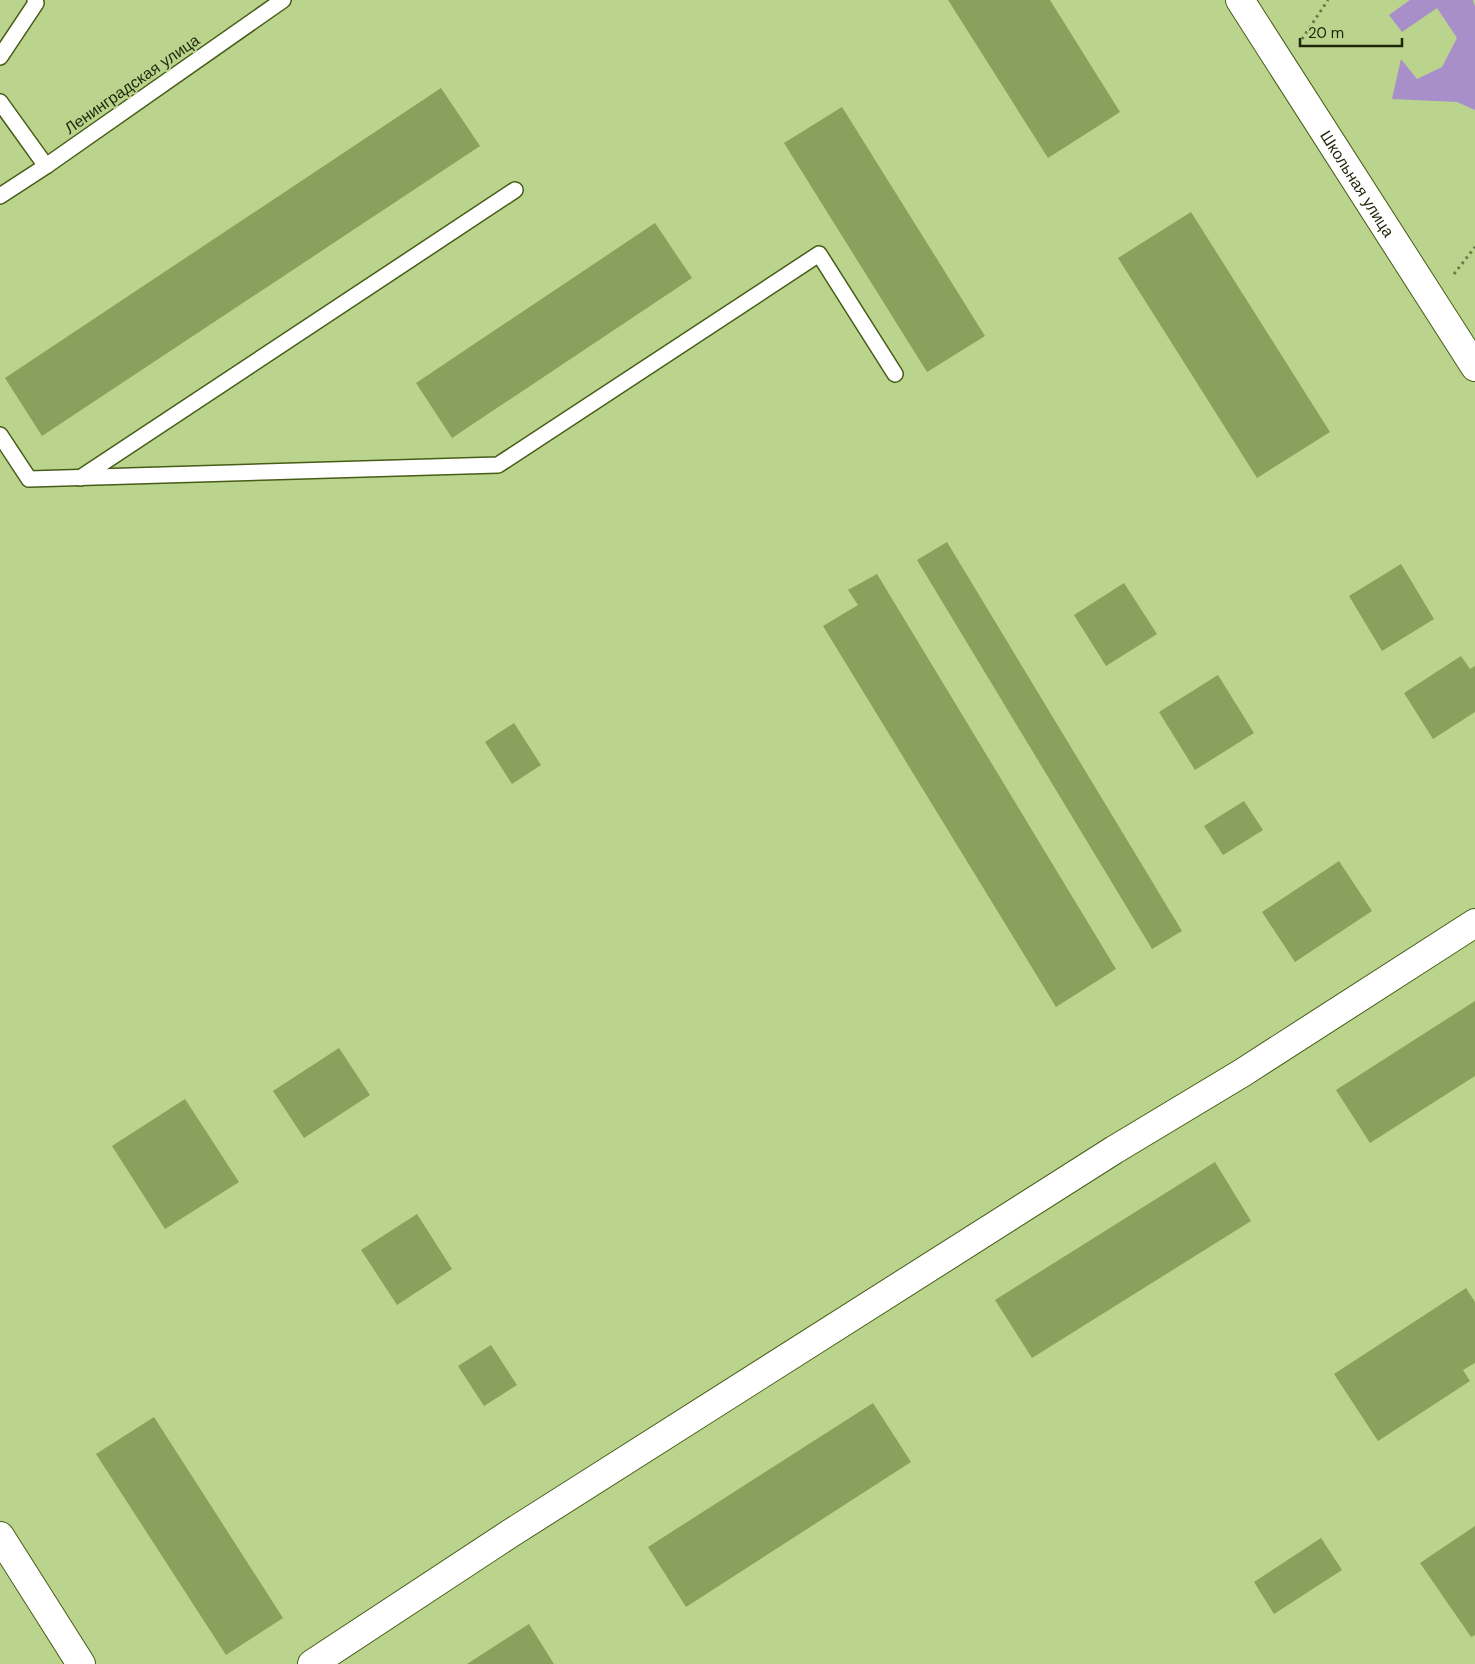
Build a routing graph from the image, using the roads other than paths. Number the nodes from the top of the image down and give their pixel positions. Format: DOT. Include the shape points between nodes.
graph roads {
  1 [pos="35,0"];
  2 [pos="283,0"];
  3 [pos="1240,0"];
  4 [pos="0,57"];
  5 [pos="0,102"];
  6 [pos="46,166"];
  7 [pos="515,190"];
  8 [pos="0,196"];
  9 [pos="1475,366"];
  10 [pos="895,374"];
  11 [pos="0,435"];
  12 [pos="80,478"];
  13 [pos="1475,923"];
  14 [pos="0,1536"];
  15 [pos="81,1664"];
  16 [pos="312,1664"];
  1 -- 4 [label="lane"];
  2 -- 6 [label="lane, Ленинградская улица"];
  3 -- 9 [label="street, Школьная улица"];
  5 -- 6 [label="lane"];
  6 -- 8 [label="lane, Ленинградская улица"];
  7 -- 12 [label="lane"];
  10 -- 12 [label="lane" via="819,254 498,466"];
  11 -- 12 [label="lane" via="29,479"];
  13 -- 16 [label="street" via="511,1533"];
  14 -- 15 [label="street"];
}
